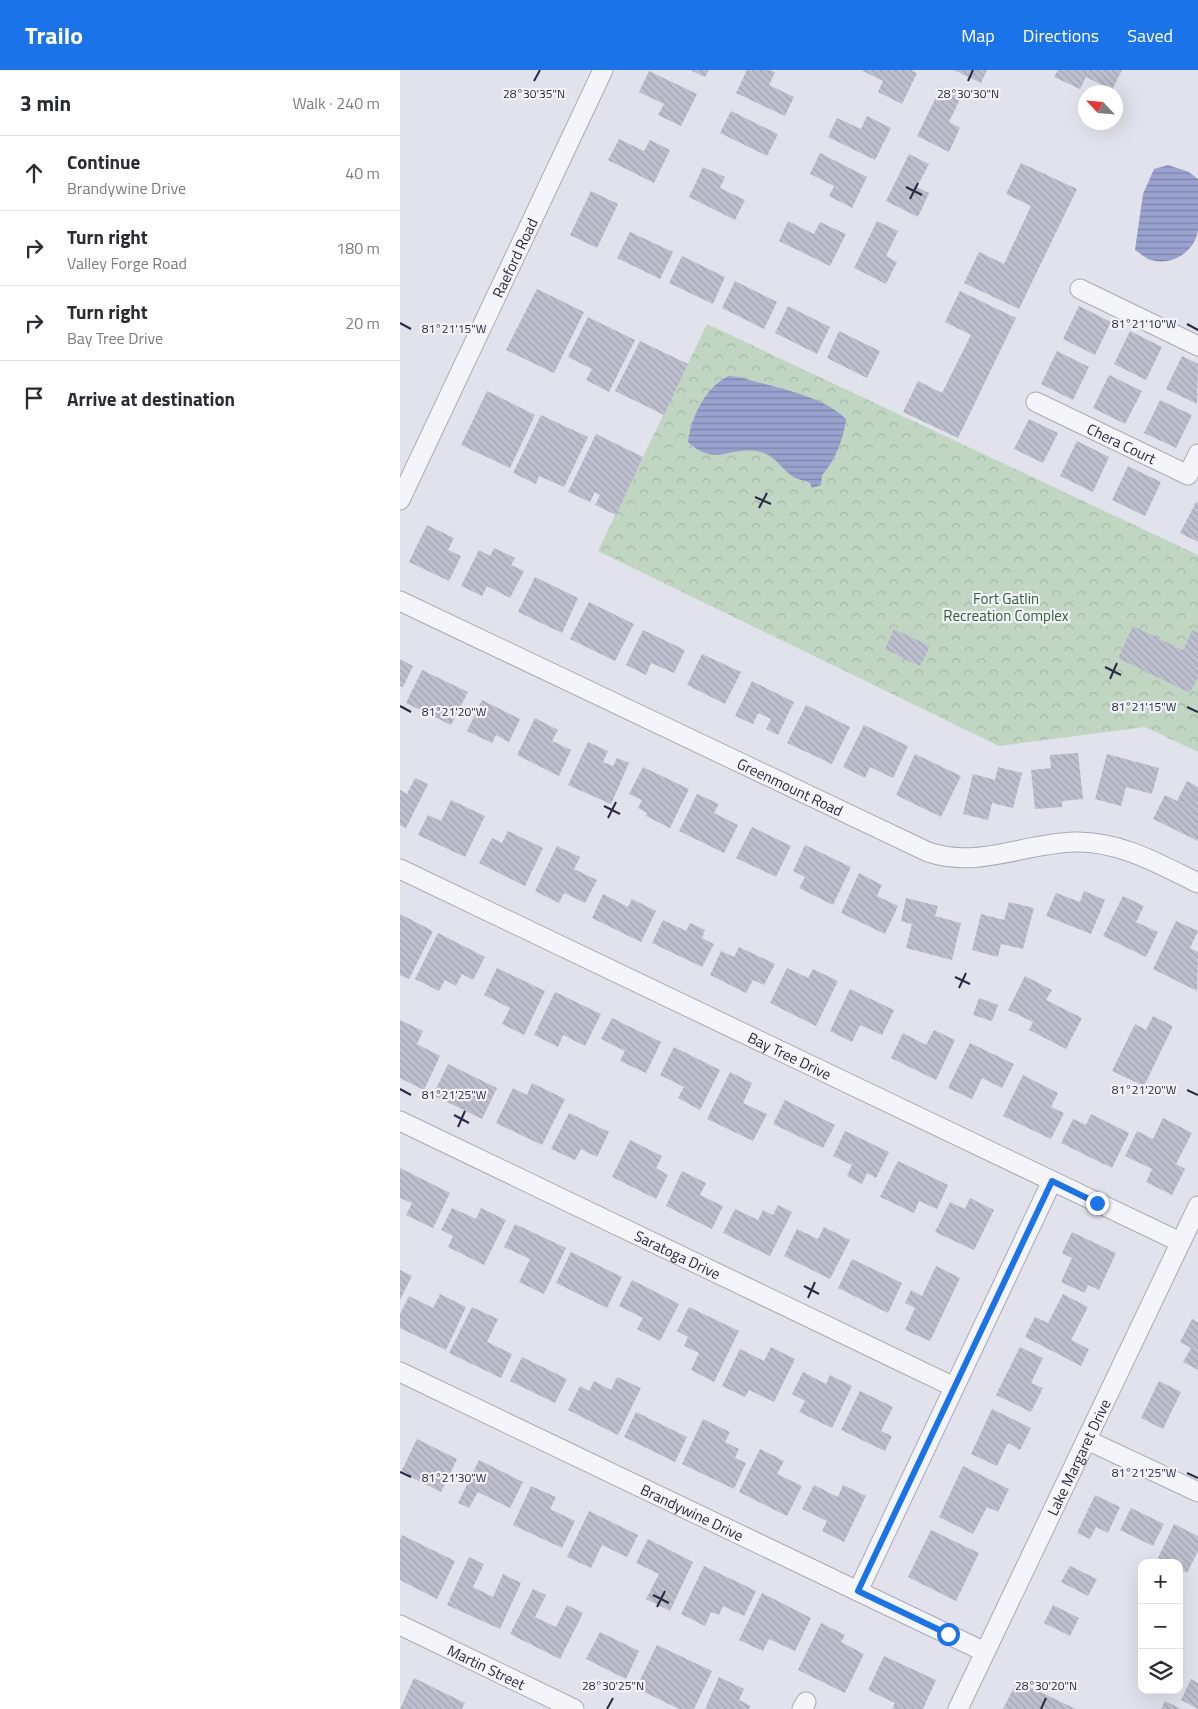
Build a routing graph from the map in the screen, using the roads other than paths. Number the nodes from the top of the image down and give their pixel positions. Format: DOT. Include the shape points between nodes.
graph roads {
  1 [pos="603,70"];
  2 [pos="1080,289"];
  3 [pos="1198,346"];
  4 [pos="1036,402"];
  5 [pos="1198,454"];
  6 [pos="400,500"];
  7 [pos="400,601"];
  8 [pos="400,869"];
  9 [pos="1198,883"];
  10 [pos="400,1121"];
  11 [pos="1052,1181"];
  12 [pos="1198,1206"];
  13 [pos="1180,1242"];
  14 [pos="400,1372"];
  15 [pos="954,1387"];
  16 [pos="1088,1440"];
  17 [pos="1198,1492"];
  18 [pos="858,1591"];
  19 [pos="400,1625"];
  20 [pos="985,1652"];
  21 [pos="574,1709"];
  22 [pos="958,1709"];
  1 -- 6 [label="street, Raeford Road"];
  2 -- 3 [label="street"];
  4 -- 5 [label="street, Chera Court" via="1188,474"];
  7 -- 9 [label="street, Greenmount Road" via="928,852 947,858 968,859 1074,842 1103,843 1134,852"];
  8 -- 11 [label="street, Bay Tree Drive"];
  10 -- 15 [label="street, Saratoga Drive"];
  11 -- 13 [label="street, Bay Tree Drive"];
  11 -- 15 [label="street"];
  12 -- 13 [label="street, Lake Margaret Drive"];
  13 -- 16 [label="street, Lake Margaret Drive"];
  14 -- 18 [label="street, Brandywine Drive"];
  15 -- 18 [label="street"];
  16 -- 17 [label="street"];
  16 -- 20 [label="street, Lake Margaret Drive"];
  18 -- 20 [label="street, Brandywine Drive"];
  19 -- 21 [label="street, Martin Street"];
  20 -- 22 [label="street, Lake Margaret Drive"];
}
